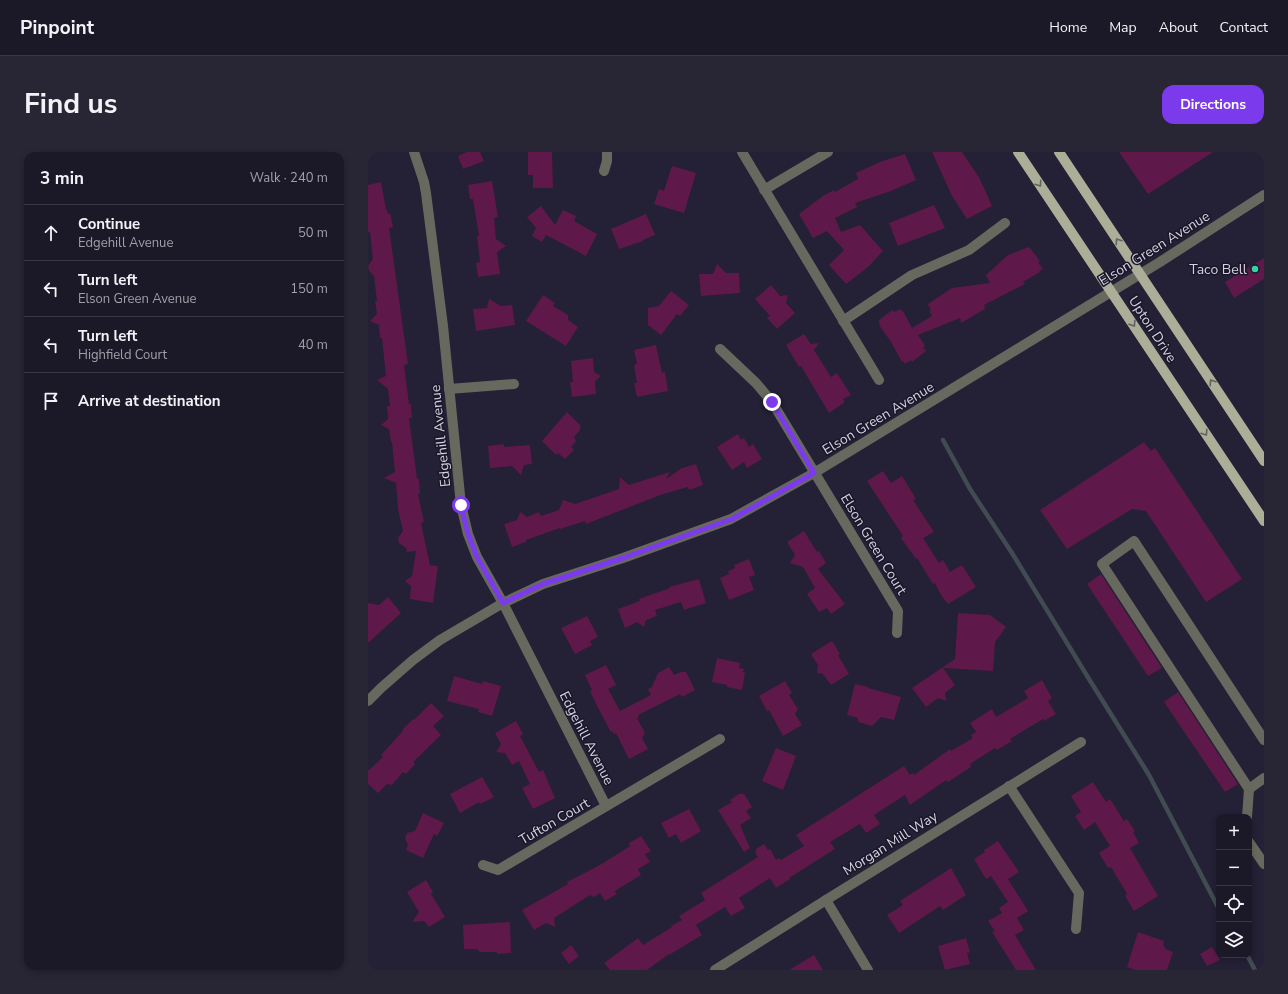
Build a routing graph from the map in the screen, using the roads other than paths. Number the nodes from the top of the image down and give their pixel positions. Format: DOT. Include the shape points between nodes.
graph roads {
  1 [pos="414,152"];
  2 [pos="607,152"];
  3 [pos="742,152"];
  4 [pos="828,152"];
  5 [pos="1018,152"];
  6 [pos="1059,152"];
  7 [pos="604,171"];
  8 [pos="764,190"];
  9 [pos="1264,195"];
  10 [pos="1005,223"];
  11 [pos="1140,274"];
  12 [pos="1112,292"];
  13 [pos="843,321"];
  14 [pos="720,349"];
  15 [pos="879,380"];
  16 [pos="514,384"];
  17 [pos="449,389"];
  18 [pos="1264,461"];
  19 [pos="814,473"];
  20 [pos="1264,521"];
  21 [pos="503,603"];
  22 [pos="896,632"];
  23 [pos="368,701"];
  24 [pos="720,739"];
  25 [pos="1264,740"];
  26 [pos="1080,742"];
  27 [pos="1264,778"];
  28 [pos="1009,786"];
  29 [pos="1249,789"];
  30 [pos="606,806"];
  31 [pos="1247,814"];
  32 [pos="1252,846"];
  33 [pos="1264,864"];
  34 [pos="483,865"];
  35 [pos="826,900"];
  36 [pos="1076,929"];
  37 [pos="715,970"];
  38 [pos="868,970"];
  1 -- 17 [label="street, Edgehill Avenue" via="426,193"];
  2 -- 7 [label="street"];
  3 -- 8 [label="street"];
  4 -- 8 [label="street"];
  5 -- 12 [label="main road, Upton Drive, one-way"];
  11 -- 6 [label="main road, Upton Drive, one-way"];
  8 -- 13 [label="street"];
  9 -- 11 [label="street, Elson Green Avenue"];
  10 -- 13 [label="street" via="969,250 912,275"];
  11 -- 12 [label="street, Elson Green Avenue"];
  18 -- 11 [label="main road, Upton Drive, one-way"];
  12 -- 19 [label="street, Elson Green Avenue"];
  12 -- 20 [label="main road, Upton Drive, one-way"];
  13 -- 15 [label="street"];
  14 -- 19 [label="street, Elson Green Court" via="772,402"];
  16 -- 17 [label="street"];
  17 -- 21 [label="street, Edgehill Avenue" via="461,505 466,527 477,557"];
  19 -- 21 [label="street, Elson Green Avenue" via="732,519 543,584"];
  19 -- 22 [label="street, Elson Green Court" via="898,610"];
  21 -- 23 [label="street, Elson Green Avenue" via="440,640 413,660"];
  21 -- 30 [label="street, Edgehill Avenue"];
  24 -- 30 [label="street, Tufton Court"];
  25 -- 29 [label="street" via="1134,541 1102,564"];
  26 -- 28 [label="street, Morgan Mill Way"];
  27 -- 29 [label="street"];
  28 -- 35 [label="street, Morgan Mill Way"];
  28 -- 36 [label="street" via="1079,893"];
  29 -- 31 [label="street"];
  30 -- 34 [label="street, Tufton Court" via="498,870"];
  32 -- 33 [label="street"];
  35 -- 37 [label="street, Morgan Mill Way"];
  35 -- 38 [label="street"];
}
